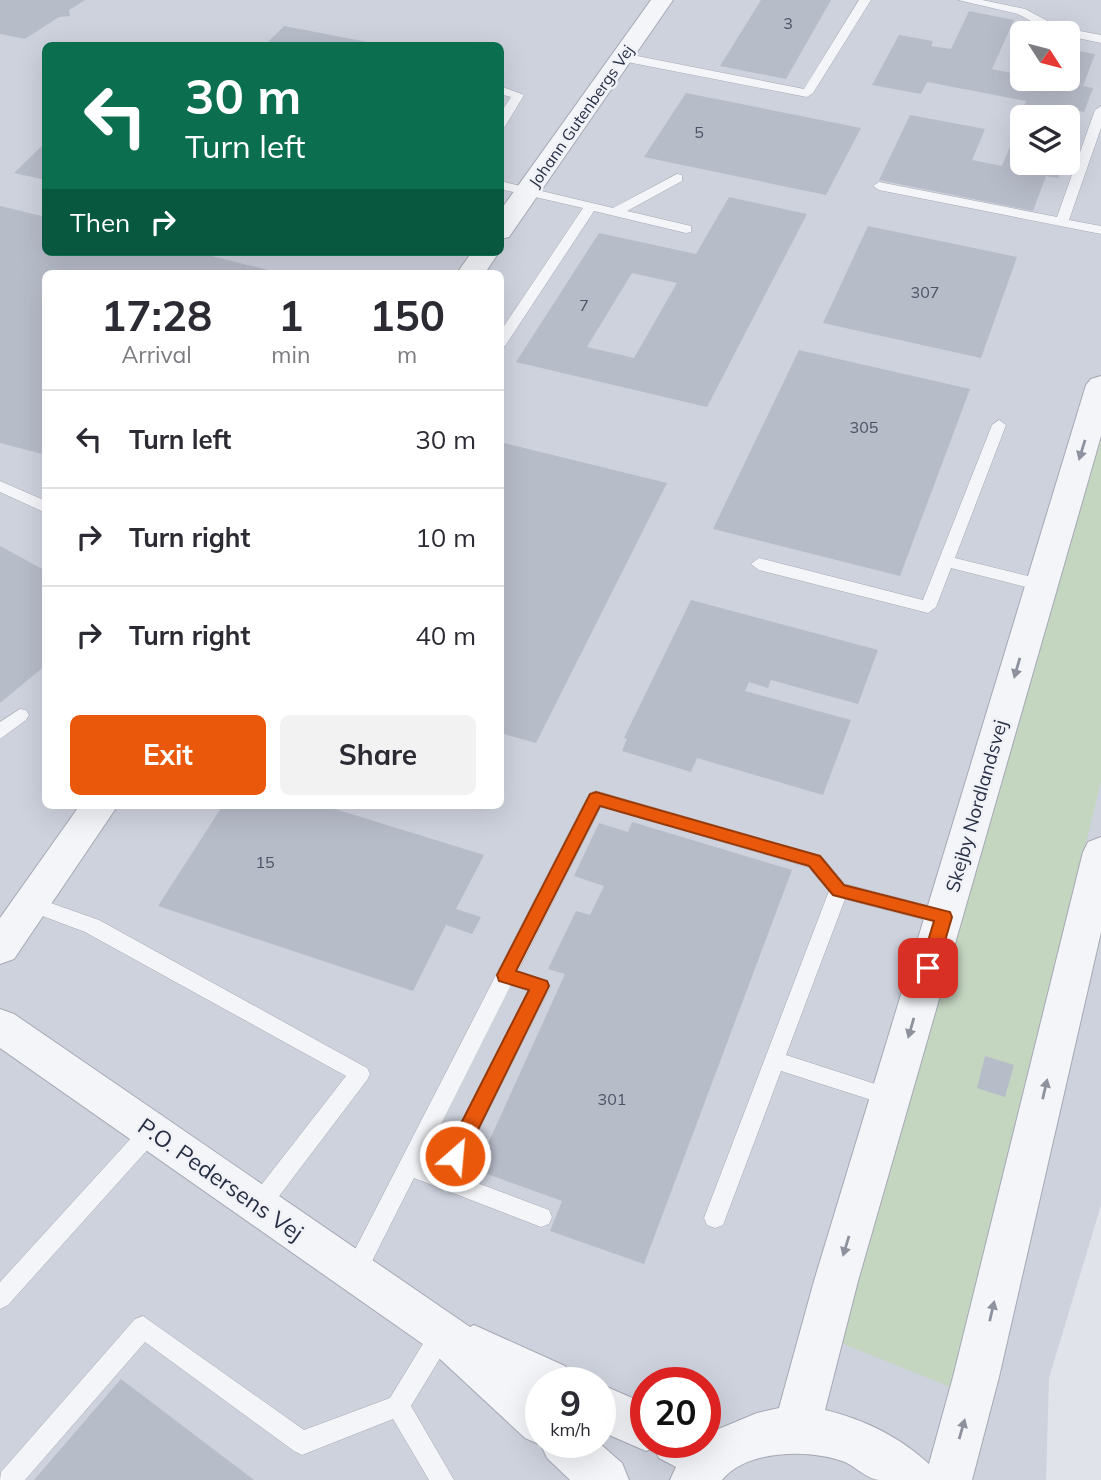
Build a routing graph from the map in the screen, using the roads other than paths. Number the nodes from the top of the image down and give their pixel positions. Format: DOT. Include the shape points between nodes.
graph roads {
  1 [pos="662,0"];
  2 [pos="865,0"];
  3 [pos="964,0"];
  4 [pos="1101,39"];
  5 [pos="622,57"];
  6 [pos="504,91"];
  7 [pos="1101,110"];
  8 [pos="504,118"];
  9 [pos="677,178"];
  10 [pos="504,185"];
  11 [pos="878,186"];
  12 [pos="529,191"];
  13 [pos="590,207"];
  14 [pos="615,212"];
  15 [pos="1062,222"];
  16 [pos="504,225"];
  17 [pos="686,229"];
  18 [pos="1101,230"];
  19 [pos="504,337"];
  20 [pos="1101,385"];
  21 [pos="999,425"];
  22 [pos="0,486"];
  23 [pos="42,503"];
  24 [pos="946,561"];
  25 [pos="759,564"];
  26 [pos="1042,585"];
  27 [pos="20,715"];
  28 [pos="0,732"];
  29 [pos="97,809"];
  30 [pos="1101,852"];
  31 [pos="839,890"];
  32 [pos="31,904"];
  33 [pos="944,917"];
  34 [pos="0,948"];
  35 [pos="505,975"];
  36 [pos="0,1026"];
  37 [pos="773,1060"];
  38 [pos="890,1097"];
  39 [pos="151,1131"];
  40 [pos="408,1166"];
  41 [pos="443,1180"];
  42 [pos="259,1205"];
  43 [pos="541,1217"];
  44 [pos="715,1218"];
  45 [pos="355,1272"];
  46 [pos="0,1298"];
  47 [pos="443,1332"];
  48 [pos="525,1371"];
  49 [pos="398,1406"];
  50 [pos="525,1407"];
  51 [pos="797,1429"];
  52 [pos="581,1458"];
  53 [pos="693,1460"];
  54 [pos="9,1480"];
  55 [pos="442,1480"];
  56 [pos="605,1480"];
  57 [pos="912,1480"];
  58 [pos="948,1480"];
  1 -- 5 [label="street, Johann Gutenbergs Vej"];
  2 -- 5 [label="lane" via="807,93"];
  3 -- 4 [label="lane" via="1021,11 1055,30"];
  5 -- 12 [label="street, Johann Gutenbergs Vej"];
  6 -- 8 [label="lane" via="518,95"];
  7 -- 15 [label="lane"];
  9 -- 14 [label="lane"];
  10 -- 12 [label="lane"];
  11 -- 15 [label="lane"];
  12 -- 13 [label="lane"];
  12 -- 16 [label="street, Johann Gutenbergs Vej"];
  13 -- 14 [label="lane"];
  13 -- 19 [label="lane"];
  14 -- 17 [label="lane"];
  15 -- 18 [label="lane"];
  20 -- 26 [label="street, Skejby Nordlandsvej, one-way"];
  21 -- 24 [label="lane"];
  22 -- 23 [label="lane"];
  24 -- 25 [label="lane" via="928,607"];
  24 -- 26 [label="lane"];
  26 -- 33 [label="street, Skejby Nordlandsvej, one-way"];
  27 -- 28 [label="lane"];
  29 -- 32 [label="street"];
  58 -- 30 [label="street, one-way" via="980,1364"];
  31 -- 33 [label="lane"];
  31 -- 35 [label="lane" via="814,861 596,798"];
  31 -- 37 [label="lane"];
  32 -- 34 [label="street"];
  32 -- 42 [label="lane" via="92,926 360,1074"];
  33 -- 38 [label="street, Skejby Nordlandsvej, one-way"];
  35 -- 40 [label="lane"];
  35 -- 41 [label="lane" via="540,986"];
  36 -- 39 [label="street, P.O. Pedersens Vej"];
  37 -- 38 [label="lane"];
  37 -- 44 [label="lane"];
  38 -- 51 [label="street, Skejby Nordlandsvej, one-way"];
  39 -- 42 [label="street, P.O. Pedersens Vej"];
  39 -- 46 [label="lane"];
  40 -- 41 [label="lane"];
  40 -- 45 [label="lane"];
  41 -- 43 [label="lane"];
  42 -- 45 [label="street, P.O. Pedersens Vej"];
  45 -- 47 [label="street, P.O. Pedersens Vej"];
  47 -- 48 [label="street, P.O. Pedersens Vej"];
  47 -- 49 [label="lane"];
  47 -- 50 [label="street, P.O. Pedersens Vej"];
  49 -- 54 [label="lane" via="302,1443 143,1327"];
  49 -- 55 [label="lane"];
  51 -- 53 [label="street" via="751,1436"];
  51 -- 57 [label="street" via="838,1435 876,1452"];
  52 -- 56 [label="street"];
}
